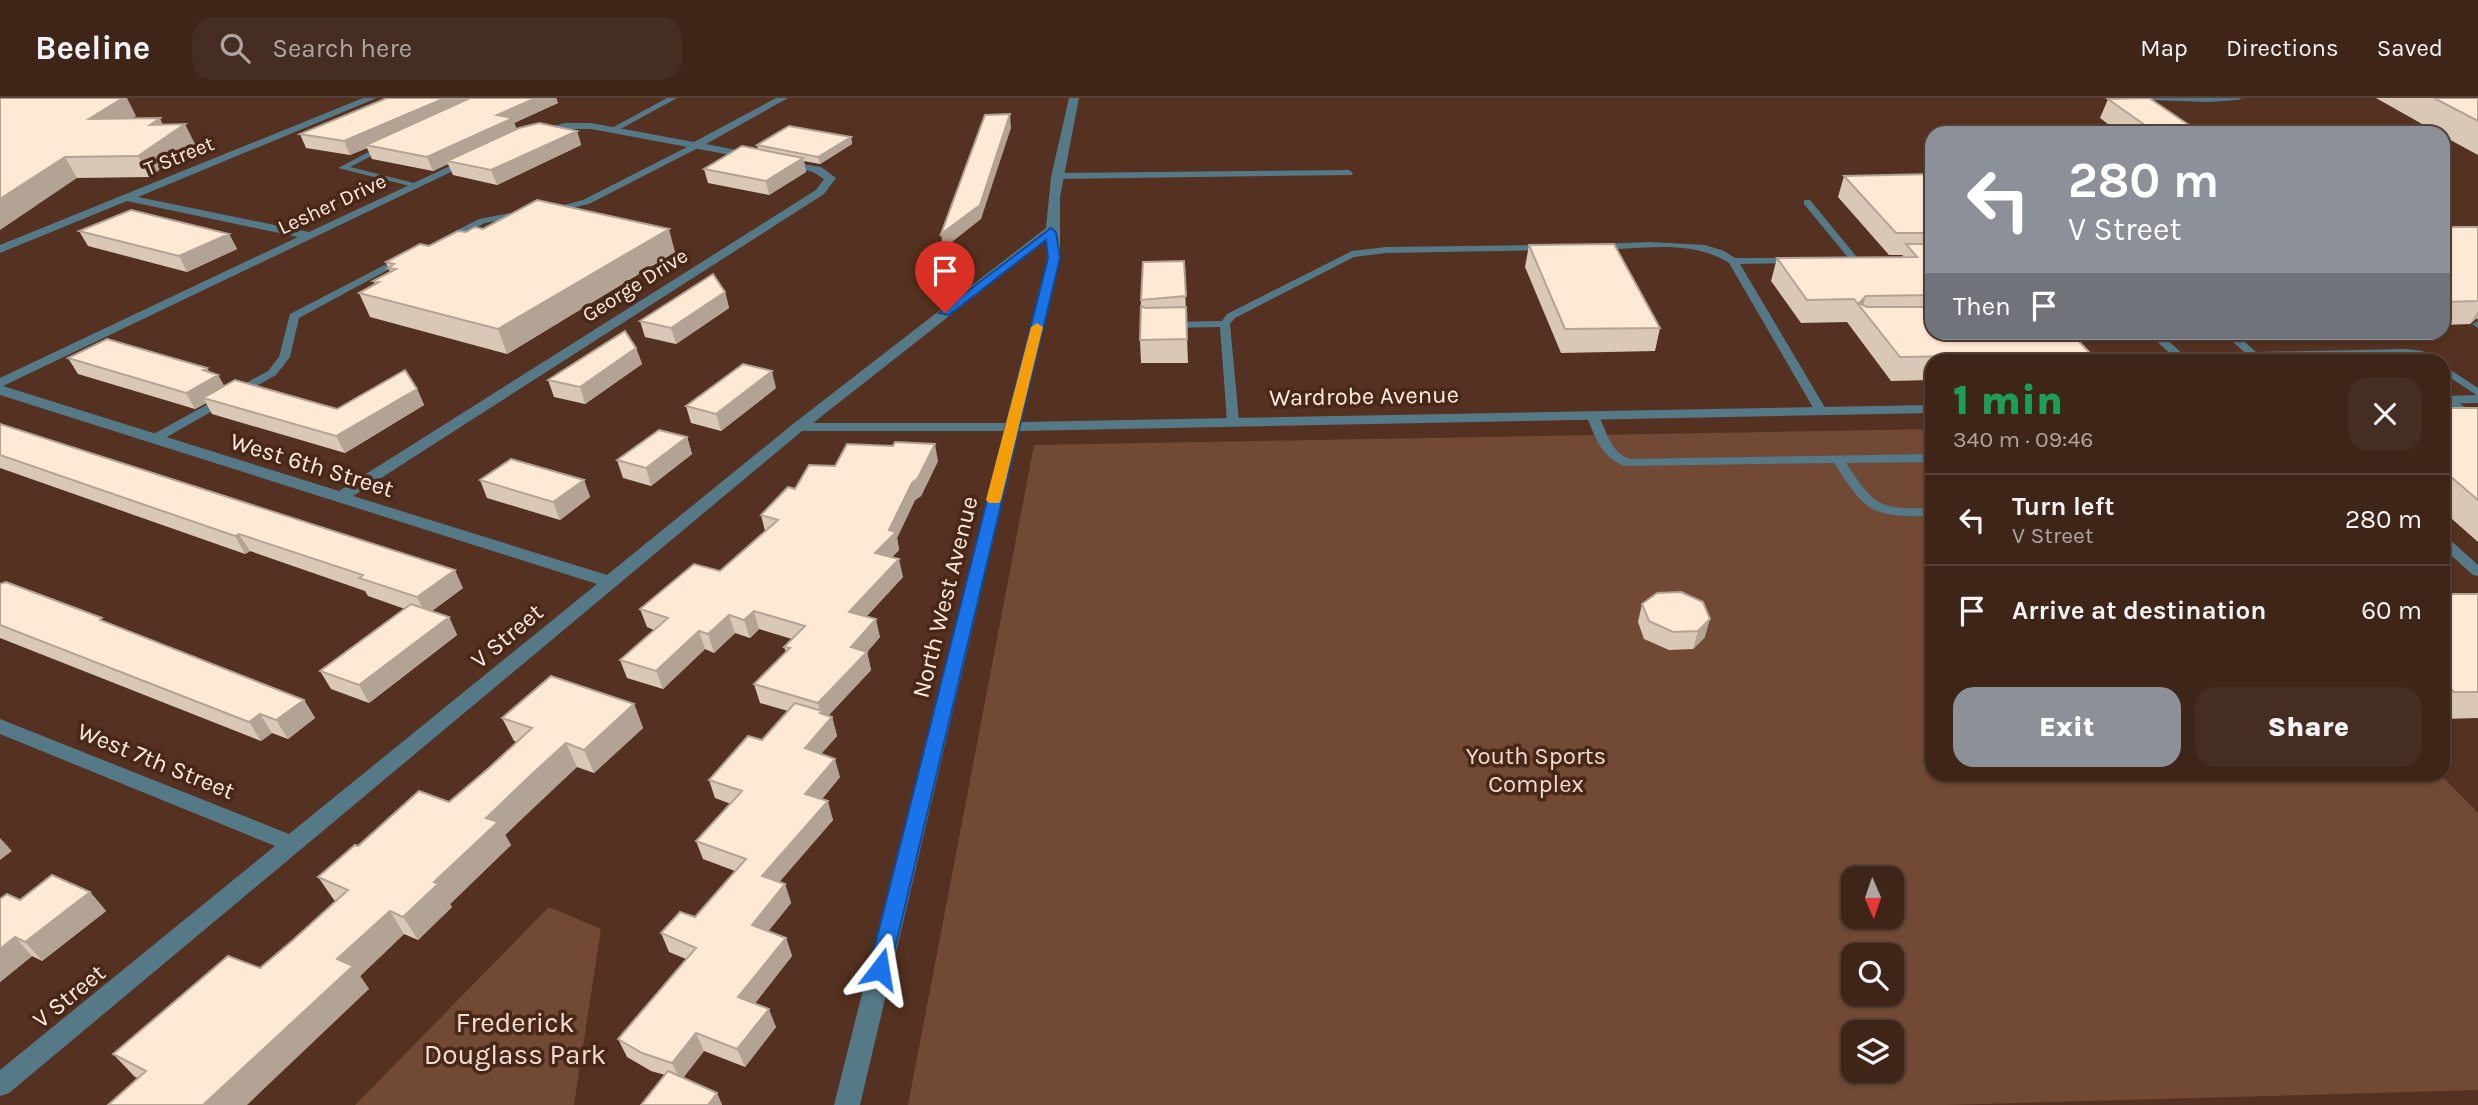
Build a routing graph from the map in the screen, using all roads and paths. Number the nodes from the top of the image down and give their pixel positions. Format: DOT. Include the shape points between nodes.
graph roads {
  1 [pos="372,98"];
  2 [pos="673,98"];
  3 [pos="783,98"];
  4 [pos="1074,98"];
  5 [pos="2149,98"];
  6 [pos="2238,98"];
  7 [pos="612,130"];
  8 [pos="519,137"];
  9 [pos="396,142"];
  10 [pos="695,146"];
  11 [pos="484,153"];
  12 [pos="1349,173"];
  13 [pos="1057,176"];
  14 [pos="415,186"];
  15 [pos="127,198"];
  16 [pos="1807,202"];
  17 [pos="1051,232"];
  18 [pos="309,236"];
  19 [pos="435,243"];
  20 [pos="1591,247"];
  21 [pos="1563,248"];
  22 [pos="0,249"];
  23 [pos="412,255"];
  24 [pos="1853,258"];
  25 [pos="1840,259"];
  26 [pos="1800,260"];
  27 [pos="1869,260"];
  28 [pos="1732,261"];
  29 [pos="1224,324"];
  30 [pos="1160,326"];
  31 [pos="2069,340"];
  32 [pos="2161,340"];
  33 [pos="2236,340"];
  34 [pos="2086,354"];
  35 [pos="2176,354"];
  36 [pos="2252,354"];
  37 [pos="2356,354"];
  38 [pos="2420,354"];
  39 [pos="2450,373"];
  40 [pos="0,383"];
  41 [pos="0,390"];
  42 [pos="2478,393"];
  43 [pos="2478,399"];
  44 [pos="2450,400"];
  45 [pos="2450,403"];
  46 [pos="1925,409"];
  47 [pos="1821,411"];
  48 [pos="1592,415"];
  49 [pos="1233,421"];
  50 [pos="2478,422"];
  51 [pos="1012,426"];
  52 [pos="798,427"];
  53 [pos="154,439"];
  54 [pos="1925,458"];
  55 [pos="1838,460"];
  56 [pos="339,498"];
  57 [pos="1925,512"];
  58 [pos="2450,547"];
  59 [pos="2478,572"];
  60 [pos="610,582"];
  61 [pos="0,726"];
  62 [pos="292,844"];
  63 [pos="0,1085"];
  64 [pos="847,1105"];
  1 -- 15 [label="street, T Street"];
  2 -- 7 [label="lane"];
  3 -- 10 [label="street"];
  4 -- 13 [label="street, North West Avenue"];
  5 -- 6 [label="lane"];
  7 -- 8 [label="street" via="565,126"];
  7 -- 10 [label="street"];
  9 -- 14 [label="lane" via="342,168"];
  10 -- 19 [label="lane" via="586,202 482,221"];
  10 -- 56 [label="street, George Drive" via="797,164 830,178 820,192"];
  11 -- 14 [label="street, Lesher Drive"];
  12 -- 13 [label="lane"];
  13 -- 17 [label="street, North West Avenue"];
  14 -- 18 [label="street, Lesher Drive"];
  15 -- 18 [label="street"];
  15 -- 22 [label="street, T Street"];
  16 -- 24 [label="lane"];
  17 -- 51 [label="street, North West Avenue" via="1054,258"];
  17 -- 52 [label="street, V Street"];
  18 -- 40 [label="street, Lesher Drive"];
  20 -- 28 [label="lane" via="1700,246"];
  21 -- 29 [label="lane" via="1352,254 1231,316"];
  23 -- 53 [label="lane" via="293,316 284,357 272,373"];
  24 -- 25 [label="lane"];
  24 -- 27 [label="lane"];
  26 -- 28 [label="lane"];
  28 -- 47 [label="lane"];
  29 -- 30 [label="lane"];
  29 -- 49 [label="lane"];
  31 -- 34 [label="lane"];
  32 -- 35 [label="lane"];
  33 -- 36 [label="lane"];
  37 -- 38 [label="lane"];
  39 -- 42 [label="lane"];
  41 -- 53 [label="street, West 6th Street"];
  43 -- 44 [label="street"];
  45 -- 50 [label="lane"];
  46 -- 47 [label="street, Wardrobe Avenue"];
  47 -- 48 [label="street, Wardrobe Avenue"];
  48 -- 49 [label="street, Wardrobe Avenue"];
  48 -- 55 [label="lane" via="1617,461"];
  49 -- 51 [label="street, Wardrobe Avenue"];
  51 -- 52 [label="street, Wardrobe Avenue"];
  51 -- 64 [label="street, North West Avenue"];
  52 -- 60 [label="street, V Street"];
  53 -- 56 [label="street, West 6th Street"];
  54 -- 55 [label="lane"];
  55 -- 57 [label="lane" via="1874,509"];
  56 -- 60 [label="street, West 6th Street"];
  58 -- 59 [label="lane"];
  60 -- 62 [label="street, V Street"];
  61 -- 62 [label="street, West 7th Street"];
  62 -- 63 [label="street, V Street"];
}
